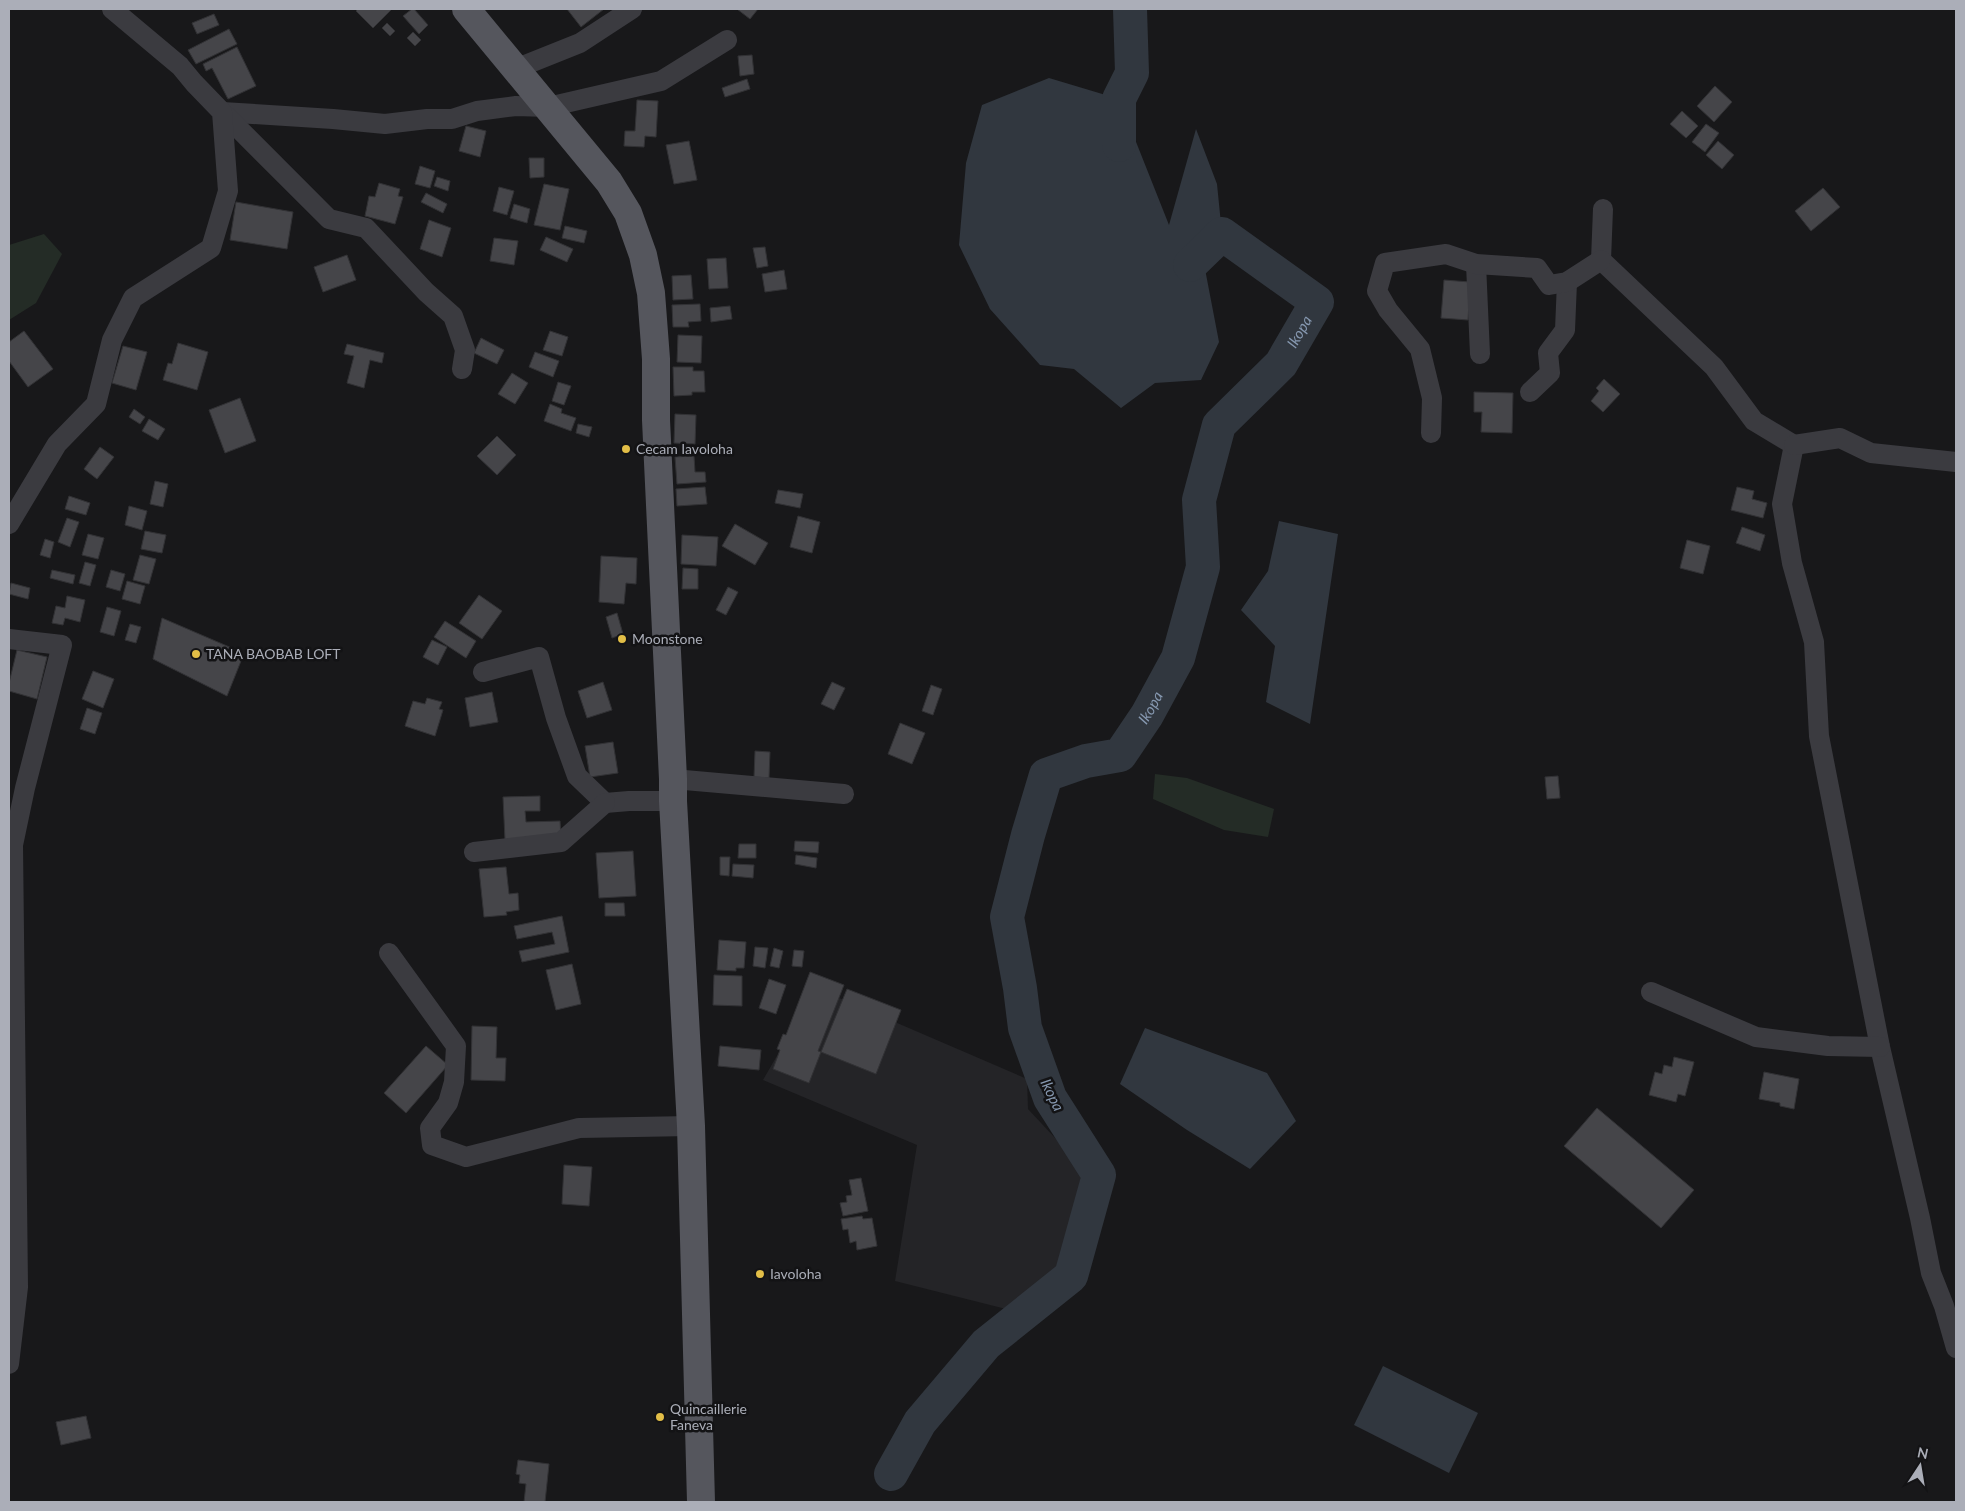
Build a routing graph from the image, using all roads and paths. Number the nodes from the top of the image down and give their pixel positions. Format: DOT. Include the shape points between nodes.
graph roads {
  1 [pos="112,9"];
  2 [pos="466,9"];
  3 [pos="632,9"];
  4 [pos="727,40"];
  5 [pos="515,69"];
  6 [pos="548,107"];
  7 [pos="222,112"];
  8 [pos="1603,209"];
  9 [pos="1601,260"];
  10 [pos="1476,264"];
  11 [pos="1567,282"];
  12 [pos="1480,354"];
  13 [pos="462,369"];
  14 [pos="1530,392"];
  15 [pos="1431,433"];
  16 [pos="1794,445"];
  17 [pos="1956,462"];
  18 [pos="9,524"];
  19 [pos="9,639"];
  20 [pos="483,672"];
  21 [pos="673,791"];
  22 [pos="844,794"];
  23 [pos="605,803"];
  24 [pos="474,852"];
  25 [pos="390,953"];
  26 [pos="1651,992"];
  27 [pos="1880,1047"];
  28 [pos="691,1126"];
  29 [pos="1956,1348"];
  30 [pos="9,1364"];
  31 [pos="701,1502"];
  1 -- 7 [label="street" via="180,66"];
  2 -- 5 [label="main road"];
  3 -- 5 [label="street" via="580,43"];
  4 -- 6 [label="street" via="660,81"];
  5 -- 6 [label="main road"];
  6 -- 7 [label="street" via="516,106 477,111 452,119 384,124"];
  6 -- 21 [label="main road" via="609,182 628,213 643,255 651,293"];
  7 -- 13 [label="street" via="329,219 366,228 453,316 465,350"];
  7 -- 18 [label="street" via="228,191 211,248 133,298 112,340 96,404 57,444"];
  8 -- 9 [label="street"];
  9 -- 11 [label="street"];
  9 -- 16 [label="street" via="1714,367 1754,421"];
  10 -- 11 [label="street" via="1537,268 1550,285"];
  10 -- 12 [label="street"];
  10 -- 15 [label="street" via="1446,254 1385,263 1377,291 1420,349 1432,398"];
  11 -- 14 [label="street" via="1566,330 1548,353 1550,373"];
  16 -- 17 [label="street" via="1840,438 1871,453"];
  16 -- 27 [label="street" via="1782,504 1792,563 1814,642 1820,736"];
  19 -- 30 [label="street" via="62,645 13,845 18,1287"];
  20 -- 23 [label="street" via="540,657 556,718 577,776"];
  21 -- 22 [label="street"];
  21 -- 23 [label="street"];
  21 -- 28 [label="main road"];
  23 -- 24 [label="street" via="561,842"];
  25 -- 28 [label="street" via="456,1046 454,1082 448,1103 430,1128 432,1145 466,1157 579,1128"];
  26 -- 27 [label="street" via="1756,1037 1828,1046"];
  27 -- 29 [label="street" via="1931,1273"];
  28 -- 31 [label="main road"];
}
